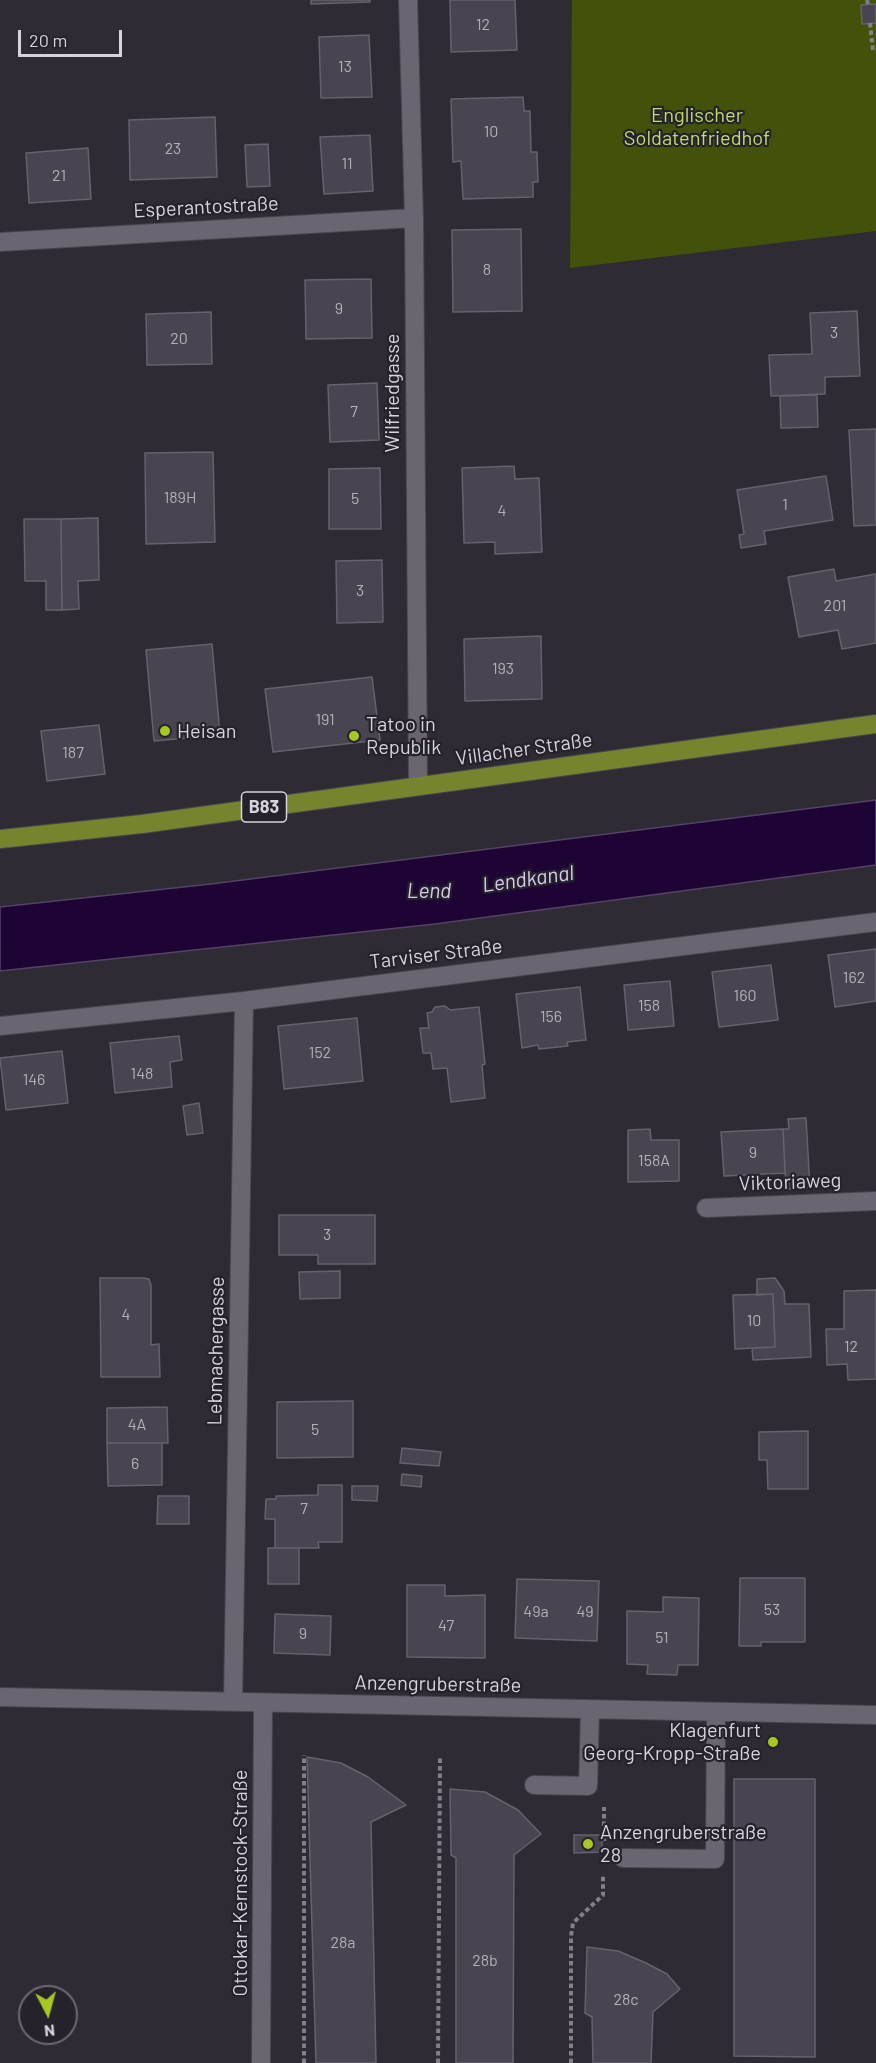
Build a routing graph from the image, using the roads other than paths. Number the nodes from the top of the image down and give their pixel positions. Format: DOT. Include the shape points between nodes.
graph roads {
  1 [pos="408,0"];
  2 [pos="414,218"];
  3 [pos="0,242"];
  4 [pos="876,724"];
  5 [pos="418,786"];
  6 [pos="0,839"];
  7 [pos="876,922"];
  8 [pos="244,1000"];
  9 [pos="0,1026"];
  10 [pos="876,1201"];
  11 [pos="706,1208"];
  12 [pos="0,1697"];
  13 [pos="233,1702"];
  14 [pos="263,1703"];
  15 [pos="590,1710"];
  16 [pos="716,1713"];
  17 [pos="876,1716"];
  18 [pos="534,1785"];
  19 [pos="623,1858"];
  20 [pos="261,2063"];
  1 -- 2 [label="street, Wilfriedgasse"];
  2 -- 3 [label="street, Esperantostraße"];
  2 -- 5 [label="street, Wilfriedgasse"];
  4 -- 5 [label="main road, Villacher Straße / B83"];
  5 -- 6 [label="main road, Villacher Straße / B83"];
  7 -- 8 [label="street, Tarviser Straße"];
  8 -- 9 [label="street, Tarviser Straße"];
  8 -- 13 [label="street, Lebmachergasse"];
  10 -- 11 [label="street, Viktoriaweg"];
  12 -- 13 [label="street, Anzengruberstraße"];
  13 -- 14 [label="street, Anzengruberstraße"];
  14 -- 15 [label="street, Anzengruberstraße"];
  14 -- 20 [label="street, Ottokar-Kernstock-Straße"];
  15 -- 16 [label="street, Anzengruberstraße"];
  15 -- 18 [label="street" via="588,1786"];
  16 -- 17 [label="street, Anzengruberstraße"];
  16 -- 19 [label="street" via="715,1858"];
}
